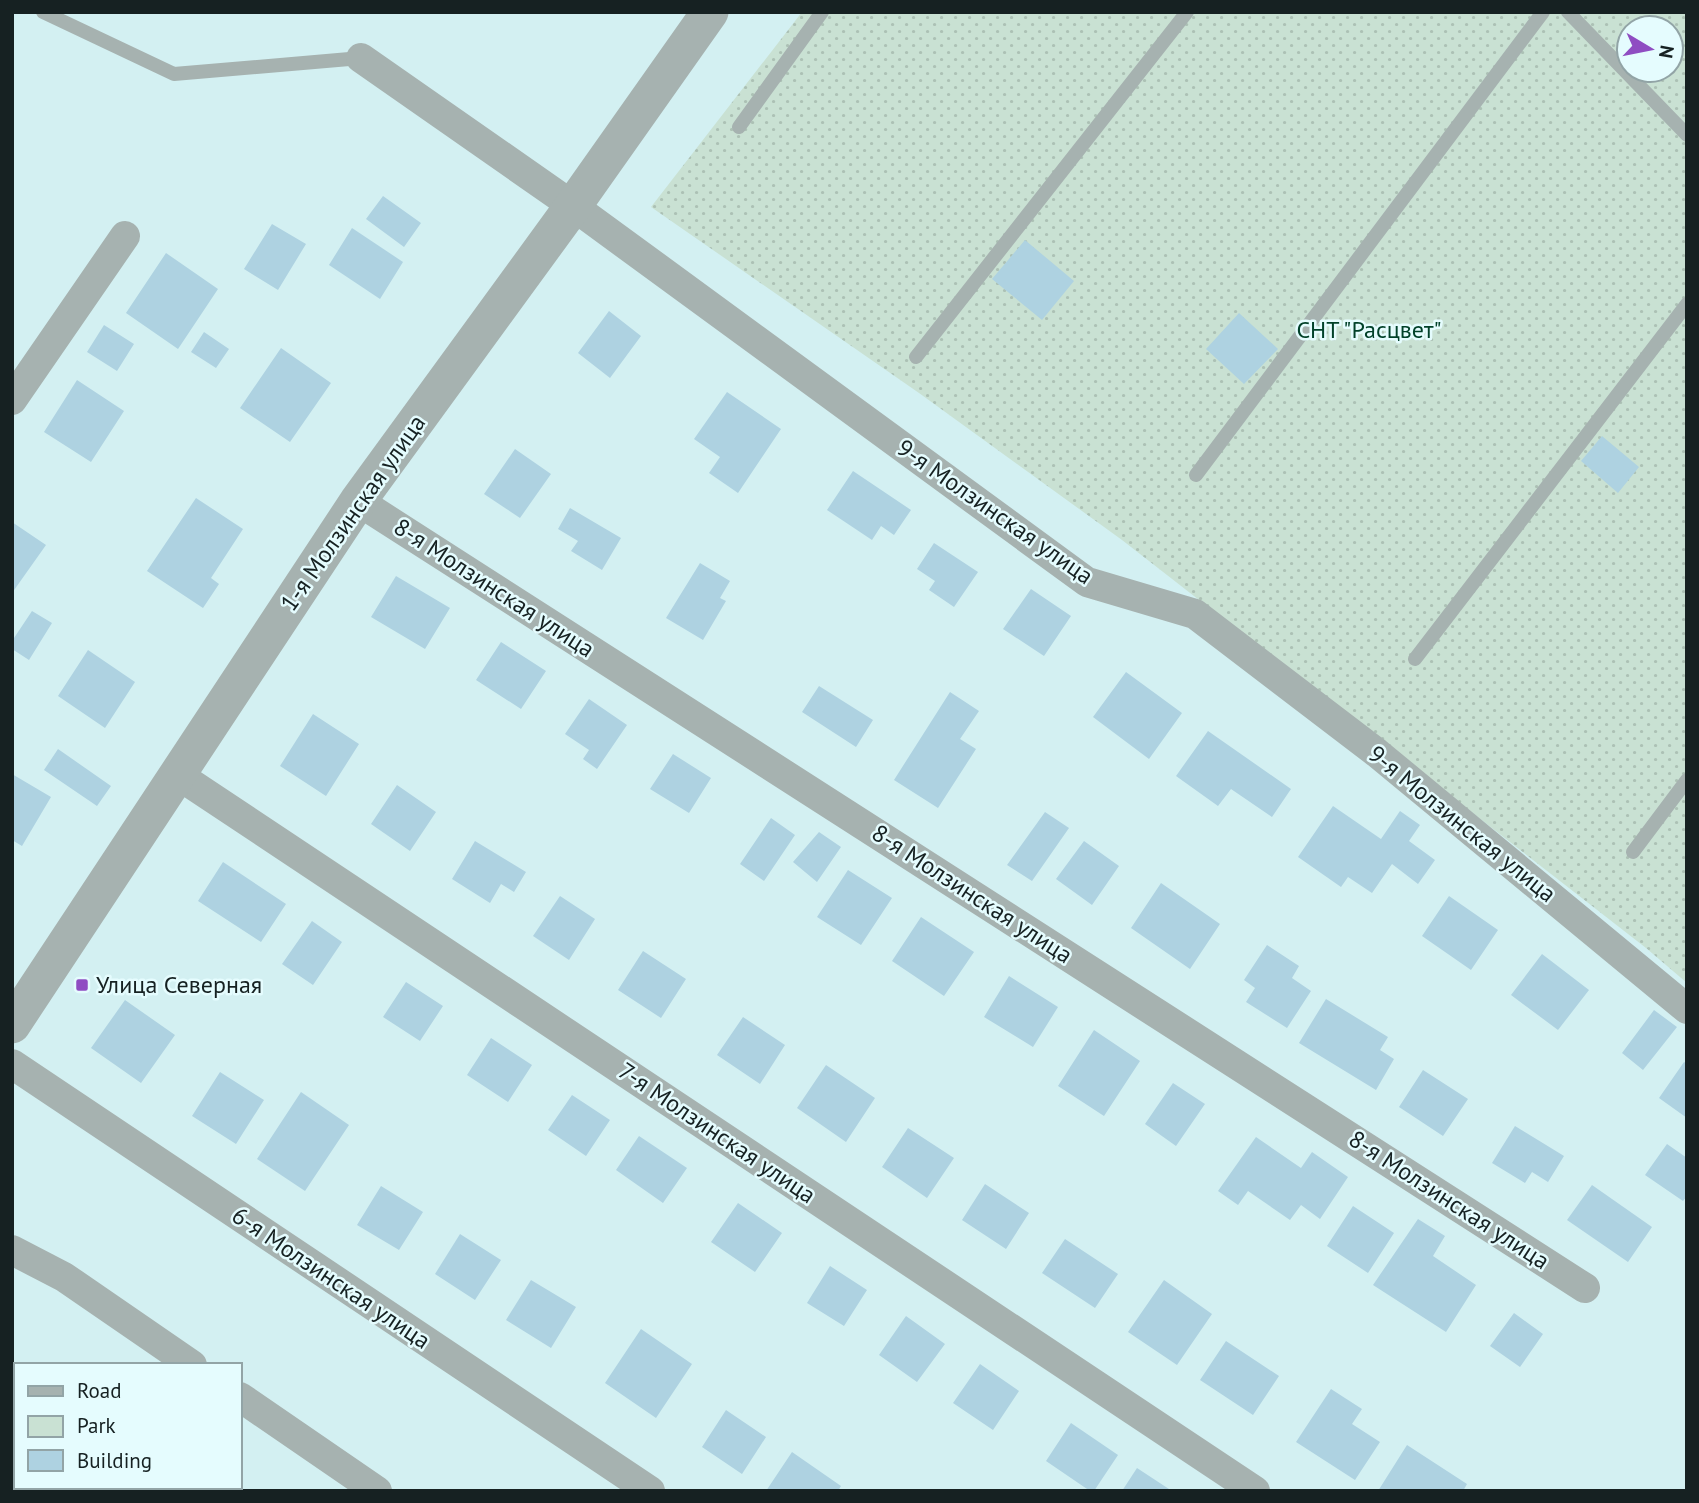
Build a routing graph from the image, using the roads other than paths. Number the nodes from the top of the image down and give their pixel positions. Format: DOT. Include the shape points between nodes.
graph roads {
  1 [pos="43,12"];
  2 [pos="710,12"];
  3 [pos="822,12"];
  4 [pos="1187,12"];
  5 [pos="1543,12"];
  6 [pos="1569,12"];
  7 [pos="361,58"];
  8 [pos="739,127"];
  9 [pos="1687,135"];
  10 [pos="573,206"];
  11 [pos="125,236"];
  12 [pos="1687,304"];
  13 [pos="916,357"];
  14 [pos="12,400"];
  15 [pos="1196,475"];
  16 [pos="358,500"];
  17 [pos="1415,659"];
  18 [pos="178,775"];
  19 [pos="1687,780"];
  20 [pos="1633,852"];
  21 [pos="1687,1009"];
  22 [pos="12,1025"];
  23 [pos="12,1064"];
  24 [pos="12,1250"];
  25 [pos="1586,1287"];
  26 [pos="189,1363"];
  27 [pos="242,1398"];
  28 [pos="377,1491"];
  29 [pos="650,1491"];
  30 [pos="1255,1491"];
  1 -- 7 [label="lane" via="174,74"];
  2 -- 10 [label="street, 1-я Молзинская улица"];
  3 -- 8 [label="lane"];
  4 -- 13 [label="lane"];
  5 -- 15 [label="lane"];
  6 -- 9 [label="lane"];
  7 -- 10 [label="street, 9-я Молзинская улица"];
  10 -- 16 [label="street, 1-я Молзинская улица"];
  10 -- 21 [label="street, 9-я Молзинская улица" via="1087,582 1195,614 1377,753"];
  11 -- 14 [label="street"];
  12 -- 17 [label="lane"];
  16 -- 18 [label="street, 1-я Молзинская улица"];
  16 -- 25 [label="street, 8-я Молзинская улица"];
  18 -- 22 [label="street, 1-я Молзинская улица"];
  18 -- 30 [label="street, 7-я Молзинская улица"];
  19 -- 20 [label="lane"];
  23 -- 29 [label="street, 6-я Молзинская улица"];
  24 -- 26 [label="street" via="64,1277"];
  27 -- 28 [label="street"];
}
